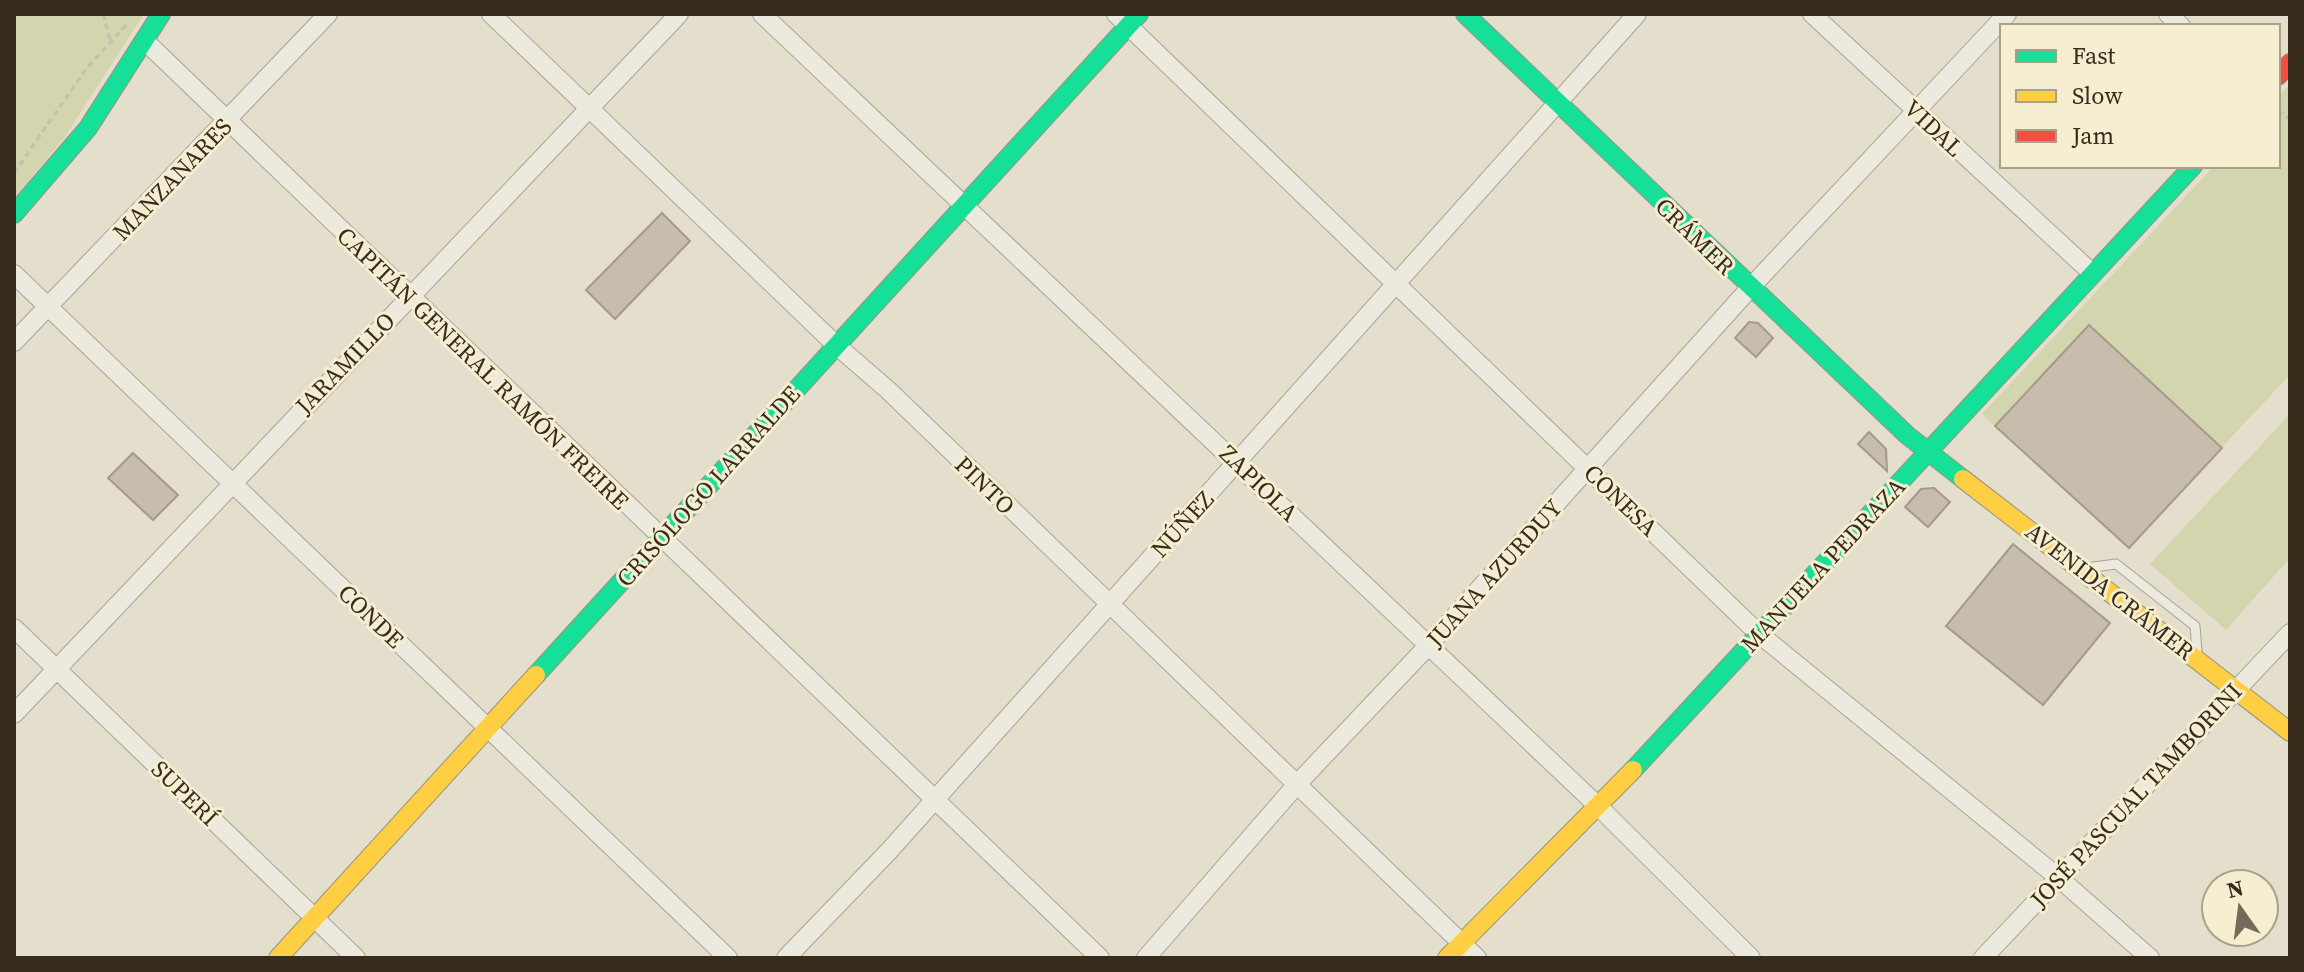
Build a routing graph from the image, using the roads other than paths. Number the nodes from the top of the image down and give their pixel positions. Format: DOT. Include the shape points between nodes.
graph roads {
  1 [pos="161,14"];
  2 [pos="328,14"];
  3 [pos="491,14"];
  4 [pos="679,14"];
  5 [pos="762,14"];
  6 [pos="1465,14"];
  7 [pos="1637,14"];
  8 [pos="1812,14"];
  9 [pos="2007,14"];
  10 [pos="1128,18"];
  11 [pos="146,42"];
  12 [pos="1556,104"];
  13 [pos="588,107"];
  14 [pos="1916,112"];
  15 [pos="227,122"];
  16 [pos="2191,168"];
  17 [pos="963,206"];
  18 [pos="14,214"];
  19 [pos="2092,273"];
  20 [pos="14,274"];
  21 [pos="1397,282"];
  22 [pos="1750,288"];
  23 [pos="409,296"];
  24 [pos="49,305"];
  25 [pos="14,342"];
  26 [pos="836,345"];
  27 [pos="1929,451"];
  28 [pos="1238,462"];
  29 [pos="1588,468"];
  30 [pos="231,481"];
  31 [pos="661,538"];
  32 [pos="2081,569"];
  33 [pos="1109,605"];
  34 [pos="14,628"];
  35 [pos="1758,633"];
  36 [pos="2290,633"];
  37 [pos="1427,647"];
  38 [pos="2197,659"];
  39 [pos="56,669"];
  40 [pos="2236,689"];
  41 [pos="14,714"];
  42 [pos="488,728"];
  43 [pos="2290,732"];
  44 [pos="1298,783"];
  45 [pos="936,799"];
  46 [pos="1599,807"];
  47 [pos="2059,878"];
  48 [pos="314,917"];
  49 [pos="1462,942"];
  50 [pos="278,958"];
  51 [pos="356,958"];
  52 [pos="728,958"];
  53 [pos="786,958"];
  54 [pos="1100,958"];
  55 [pos="1146,958"];
  56 [pos="1447,958"];
  57 [pos="1477,958"];
  58 [pos="1751,958"];
  59 [pos="1983,958"];
  60 [pos="2150,958"];
  1 -- 11 [label="street"];
  2 -- 15 [label="street, MANZANARES"];
  3 -- 13 [label="street, PINTO"];
  4 -- 13 [label="street, JARAMILLO"];
  5 -- 17 [label="street, ZAPIOLA"];
  6 -- 12 [label="street, CRÁMER"];
  7 -- 12 [label="street, NÚÑEZ"];
  8 -- 14 [label="street, VIDAL"];
  9 -- 14 [label="street, JUANA AZURDUY"];
  10 -- 17 [label="street, CRISÓLOGO LARRALDE"];
  10 -- 21 [label="street, CONESA"];
  11 -- 15 [label="street, CAPITÁN GENERAL RAMÓN FREIRE"];
  11 -- 18 [label="street" via="88,128"];
  12 -- 21 [label="street, NÚÑEZ"];
  12 -- 22 [label="street, CRÁMER"];
  13 -- 23 [label="street, JARAMILLO"];
  13 -- 26 [label="street, PINTO"];
  14 -- 19 [label="street, VIDAL"];
  14 -- 22 [label="street, JUANA AZURDUY"];
  15 -- 23 [label="street, CAPITÁN GENERAL RAMÓN FREIRE"];
  15 -- 24 [label="street, MANZANARES"];
  16 -- 19 [label="street, MANUELA PEDRAZA"];
  17 -- 26 [label="street, CRISÓLOGO LARRALDE"];
  17 -- 28 [label="street, ZAPIOLA"];
  19 -- 27 [label="street, MANUELA PEDRAZA"];
  20 -- 24 [label="street, CONDE"];
  21 -- 28 [label="street, NÚÑEZ"];
  21 -- 29 [label="street, CONESA"];
  22 -- 27 [label="street, CRÁMER"];
  22 -- 29 [label="street, JUANA AZURDUY"];
  23 -- 30 [label="street, JARAMILLO"];
  23 -- 31 [label="street, CAPITÁN GENERAL RAMÓN FREIRE"];
  24 -- 25 [label="street, MANZANARES"];
  24 -- 30 [label="street, CONDE"];
  26 -- 31 [label="street, CRISÓLOGO LARRALDE"];
  26 -- 33 [label="street, PINTO"];
  27 -- 32 [label="street, AVENIDA CRÁMER"];
  27 -- 35 [label="street, MANUELA PEDRAZA"];
  28 -- 33 [label="street, NÚÑEZ"];
  28 -- 37 [label="street, ZAPIOLA"];
  29 -- 35 [label="street, CONESA"];
  29 -- 37 [label="street, JUANA AZURDUY"];
  30 -- 39 [label="street, JARAMILLO"];
  30 -- 42 [label="street, CONDE"];
  31 -- 42 [label="street, CRISÓLOGO LARRALDE"];
  31 -- 45 [label="street, CAPITÁN GENERAL RAMÓN FREIRE"];
  32 -- 38 [label="street, AVENIDA CRÁMER"];
  32 -- 38 [label="lane" via="2116,564 2195,626"];
  33 -- 44 [label="street, PINTO"];
  33 -- 45 [label="street, NÚÑEZ"];
  34 -- 39 [label="street, SUPERÍ"];
  35 -- 46 [label="street, MANUELA PEDRAZA"];
  35 -- 47 [label="street, CONESA"];
  36 -- 40 [label="street, JOSÉ PASCUAL TAMBORINI"];
  37 -- 44 [label="street, JUANA AZURDUY"];
  37 -- 46 [label="street, ZAPIOLA"];
  38 -- 40 [label="street, AVENIDA CRÁMER"];
  39 -- 41 [label="street, JARAMILLO"];
  39 -- 48 [label="street, SUPERÍ"];
  40 -- 43 [label="street, AVENIDA CRÁMER"];
  40 -- 47 [label="street, JOSÉ PASCUAL TAMBORINI"];
  42 -- 48 [label="street, CRISÓLOGO LARRALDE"];
  42 -- 52 [label="street, CONDE"];
  44 -- 49 [label="street, PINTO"];
  44 -- 55 [label="street, JUANA AZURDUY"];
  45 -- 53 [label="street, NÚÑEZ"];
  45 -- 54 [label="street, CAPITÁN GENERAL RAMÓN FREIRE"];
  46 -- 49 [label="street, MANUELA PEDRAZA"];
  46 -- 58 [label="street, ZAPIOLA"];
  47 -- 59 [label="street, JOSÉ PASCUAL TAMBORINI"];
  47 -- 60 [label="street, CONESA"];
  48 -- 50 [label="street, CRISÓLOGO LARRALDE"];
  48 -- 51 [label="street, SUPERÍ"];
  49 -- 56 [label="street, MANUELA PEDRAZA"];
  49 -- 57 [label="street, PINTO"];
}
